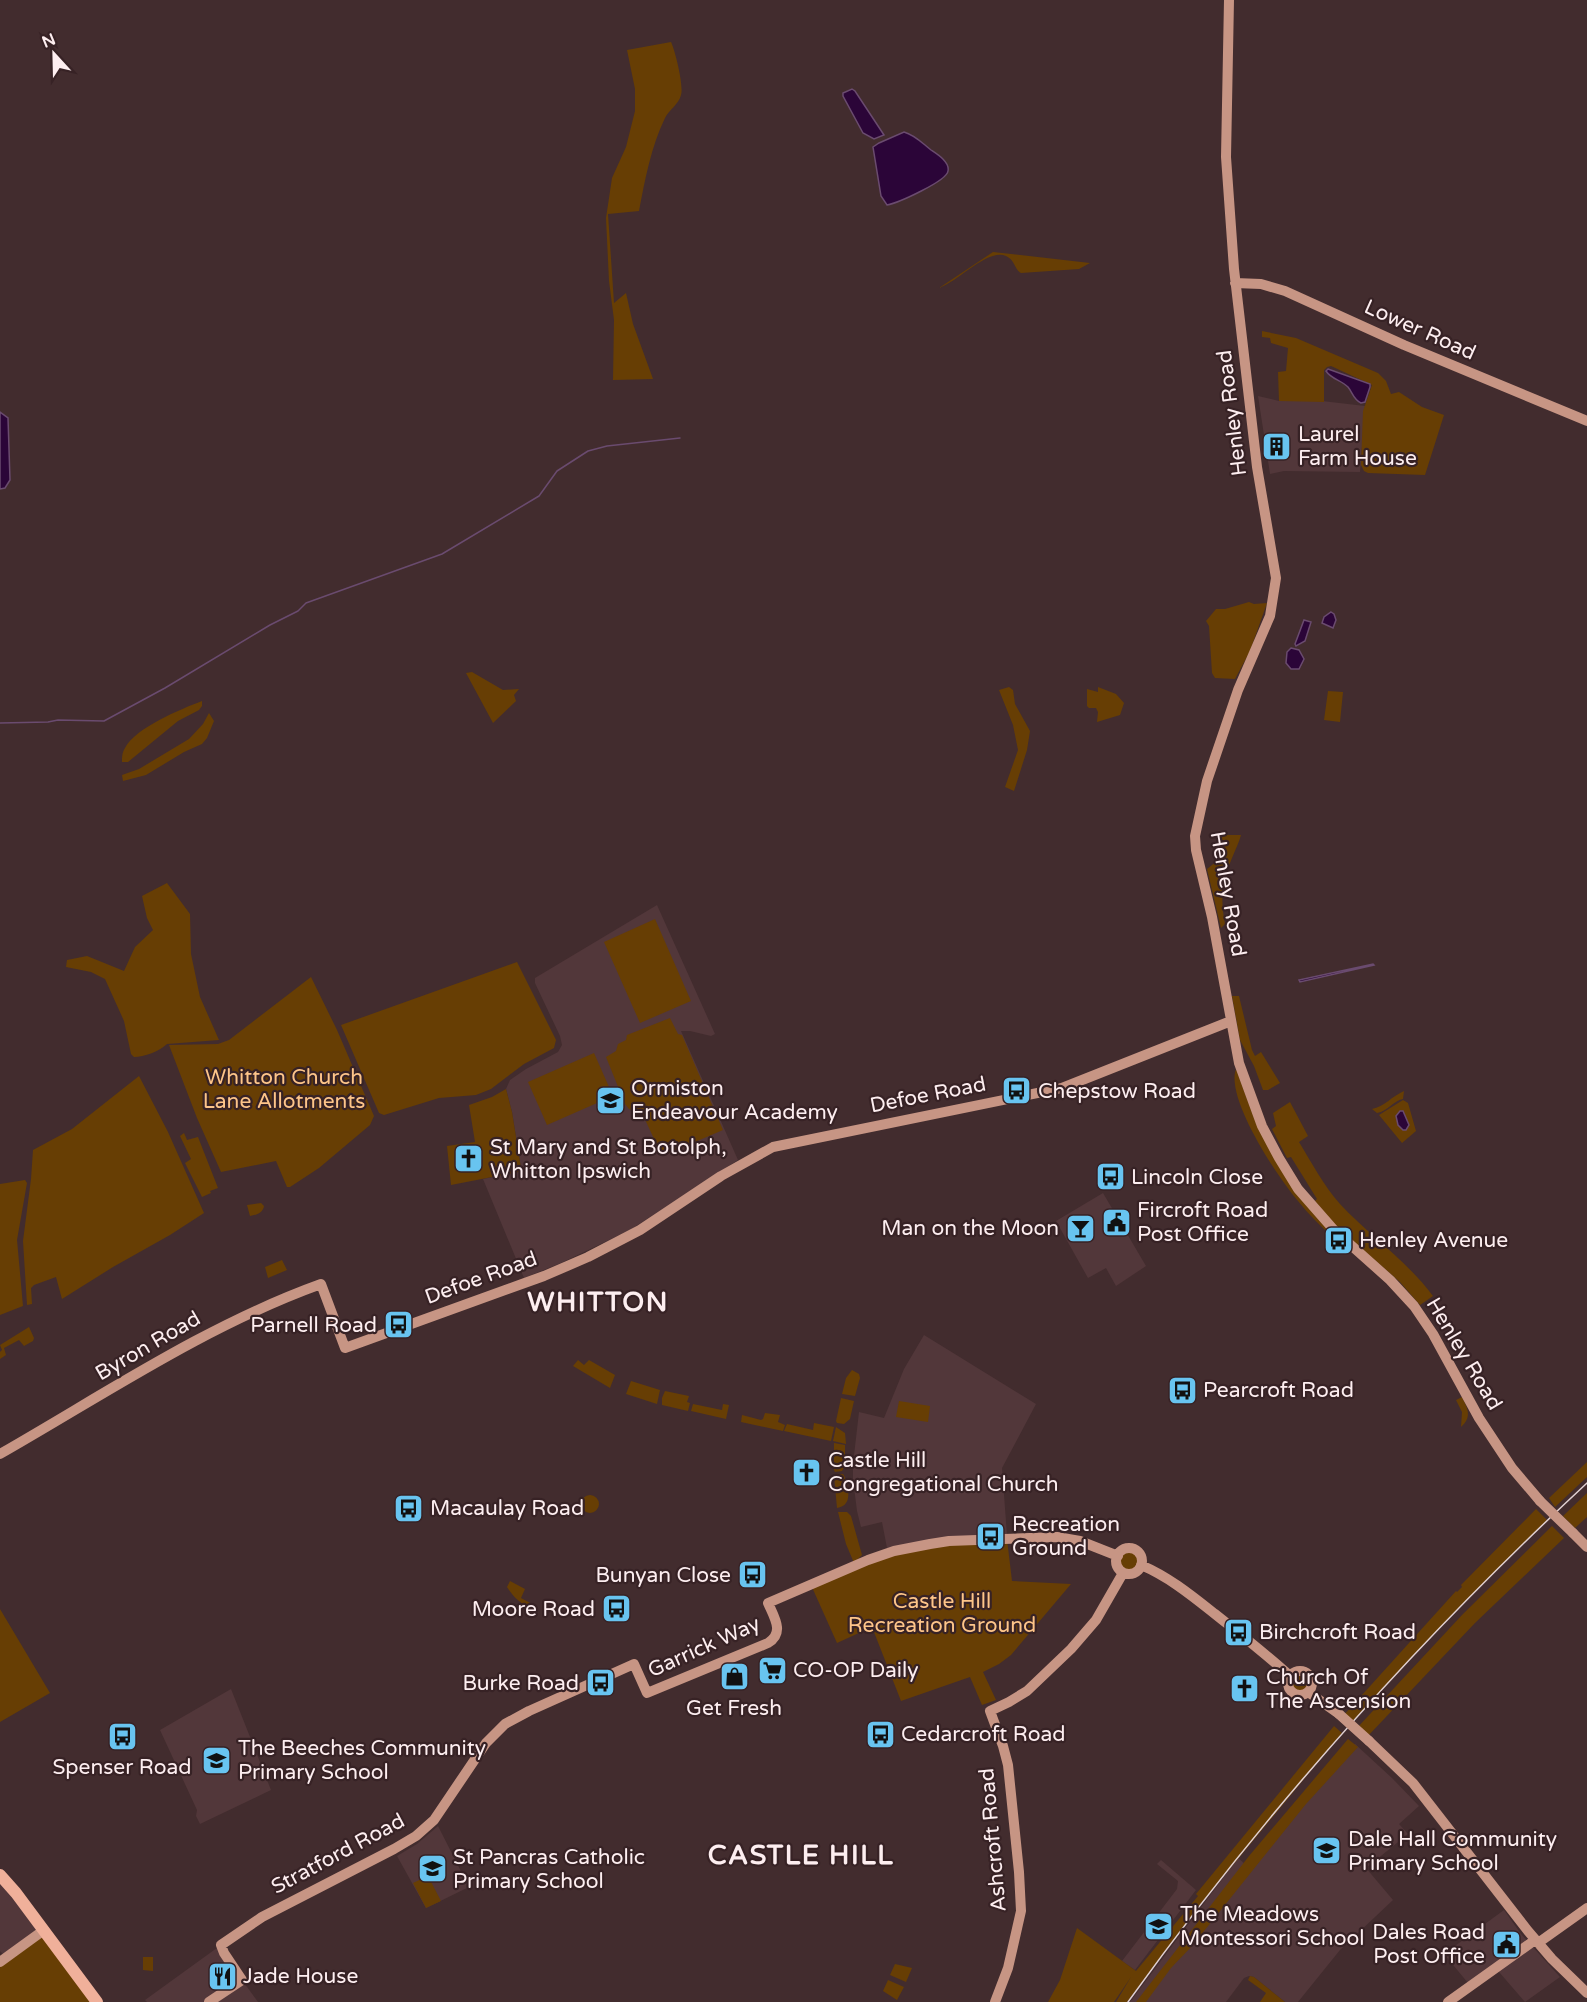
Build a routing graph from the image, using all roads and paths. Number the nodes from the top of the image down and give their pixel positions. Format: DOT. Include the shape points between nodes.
graph roads {
  1 [pos="1229,0"];
  2 [pos="1235,283"];
  3 [pos="1587,420"];
  4 [pos="1231,1021"];
  5 [pos="321,1284"];
  6 [pos="0,1454"];
  7 [pos="1587,1546"];
  8 [pos="1118,1556"];
  9 [pos="1141,1566"];
  10 [pos="1124,1573"];
  11 [pos="634,1664"];
  12 [pos="1290,1676"];
  13 [pos="1308,1692"];
  14 [pos="0,1875"];
  15 [pos="1587,1908"];
  16 [pos="44,1930"];
  17 [pos="1537,1942"];
  18 [pos="0,1962"];
  19 [pos="1587,1993"];
  20 [pos="97,2002"];
  21 [pos="210,2002"];
  22 [pos="995,2002"];
  23 [pos="1448,2002"];
  1 -- 2 [label="street, Henley Road" via="1226,157"];
  2 -- 3 [label="street, Lower Road" via="1261,284 1285,291"];
  2 -- 4 [label="street, Henley Road" via="1257,467 1276,578 1270,616 1238,690 1196,828 1196,850"];
  4 -- 5 [label="street, Defoe Road" via="1062,1088 773,1147 640,1230 588,1257 345,1348"];
  4 -- 7 [label="street, Henley Road, bridge" via="1239,1063 1255,1108 1289,1175 1334,1230 1414,1306 1512,1468 1539,1501"];
  5 -- 6 [label="street, Byron Road" via="214,1329"];
  8 -- 9 [label="street" via="1133,1549 1140,1556"];
  8 -- 10 [label="street" via="1117,1565"];
  8 -- 11 [label="street, Garrick Way" via="1080,1541 1057,1537 950,1541 894,1551 768,1603 777,1625 777,1636 768,1643 647,1693"];
  9 -- 10 [label="street" via="1134,1573"];
  9 -- 12 [label="street" via="1184,1589"];
  10 -- 22 [label="street, Ashcroft Road" via="1096,1620 1071,1649 1027,1691 990,1711 1008,1765 1021,1893 1013,1950"];
  11 -- 21 [label="street, Stratford Road" via="505,1725 486,1743 434,1820 416,1836 262,1917 221,1945 242,1980"];
  12 -- 13 [label="street" via="1288,1683 1293,1692"];
  12 -- 13 [label="street" via="1299,1671 1309,1675 1312,1685"];
  13 -- 17 [label="street, bridge" via="1339,1714 1413,1783"];
  14 -- 16 [label="main road"];
  15 -- 17 [label="street"];
  16 -- 18 [label="street"];
  16 -- 20 [label="main road"];
  17 -- 19 [label="street"];
  17 -- 23 [label="street"];
}
